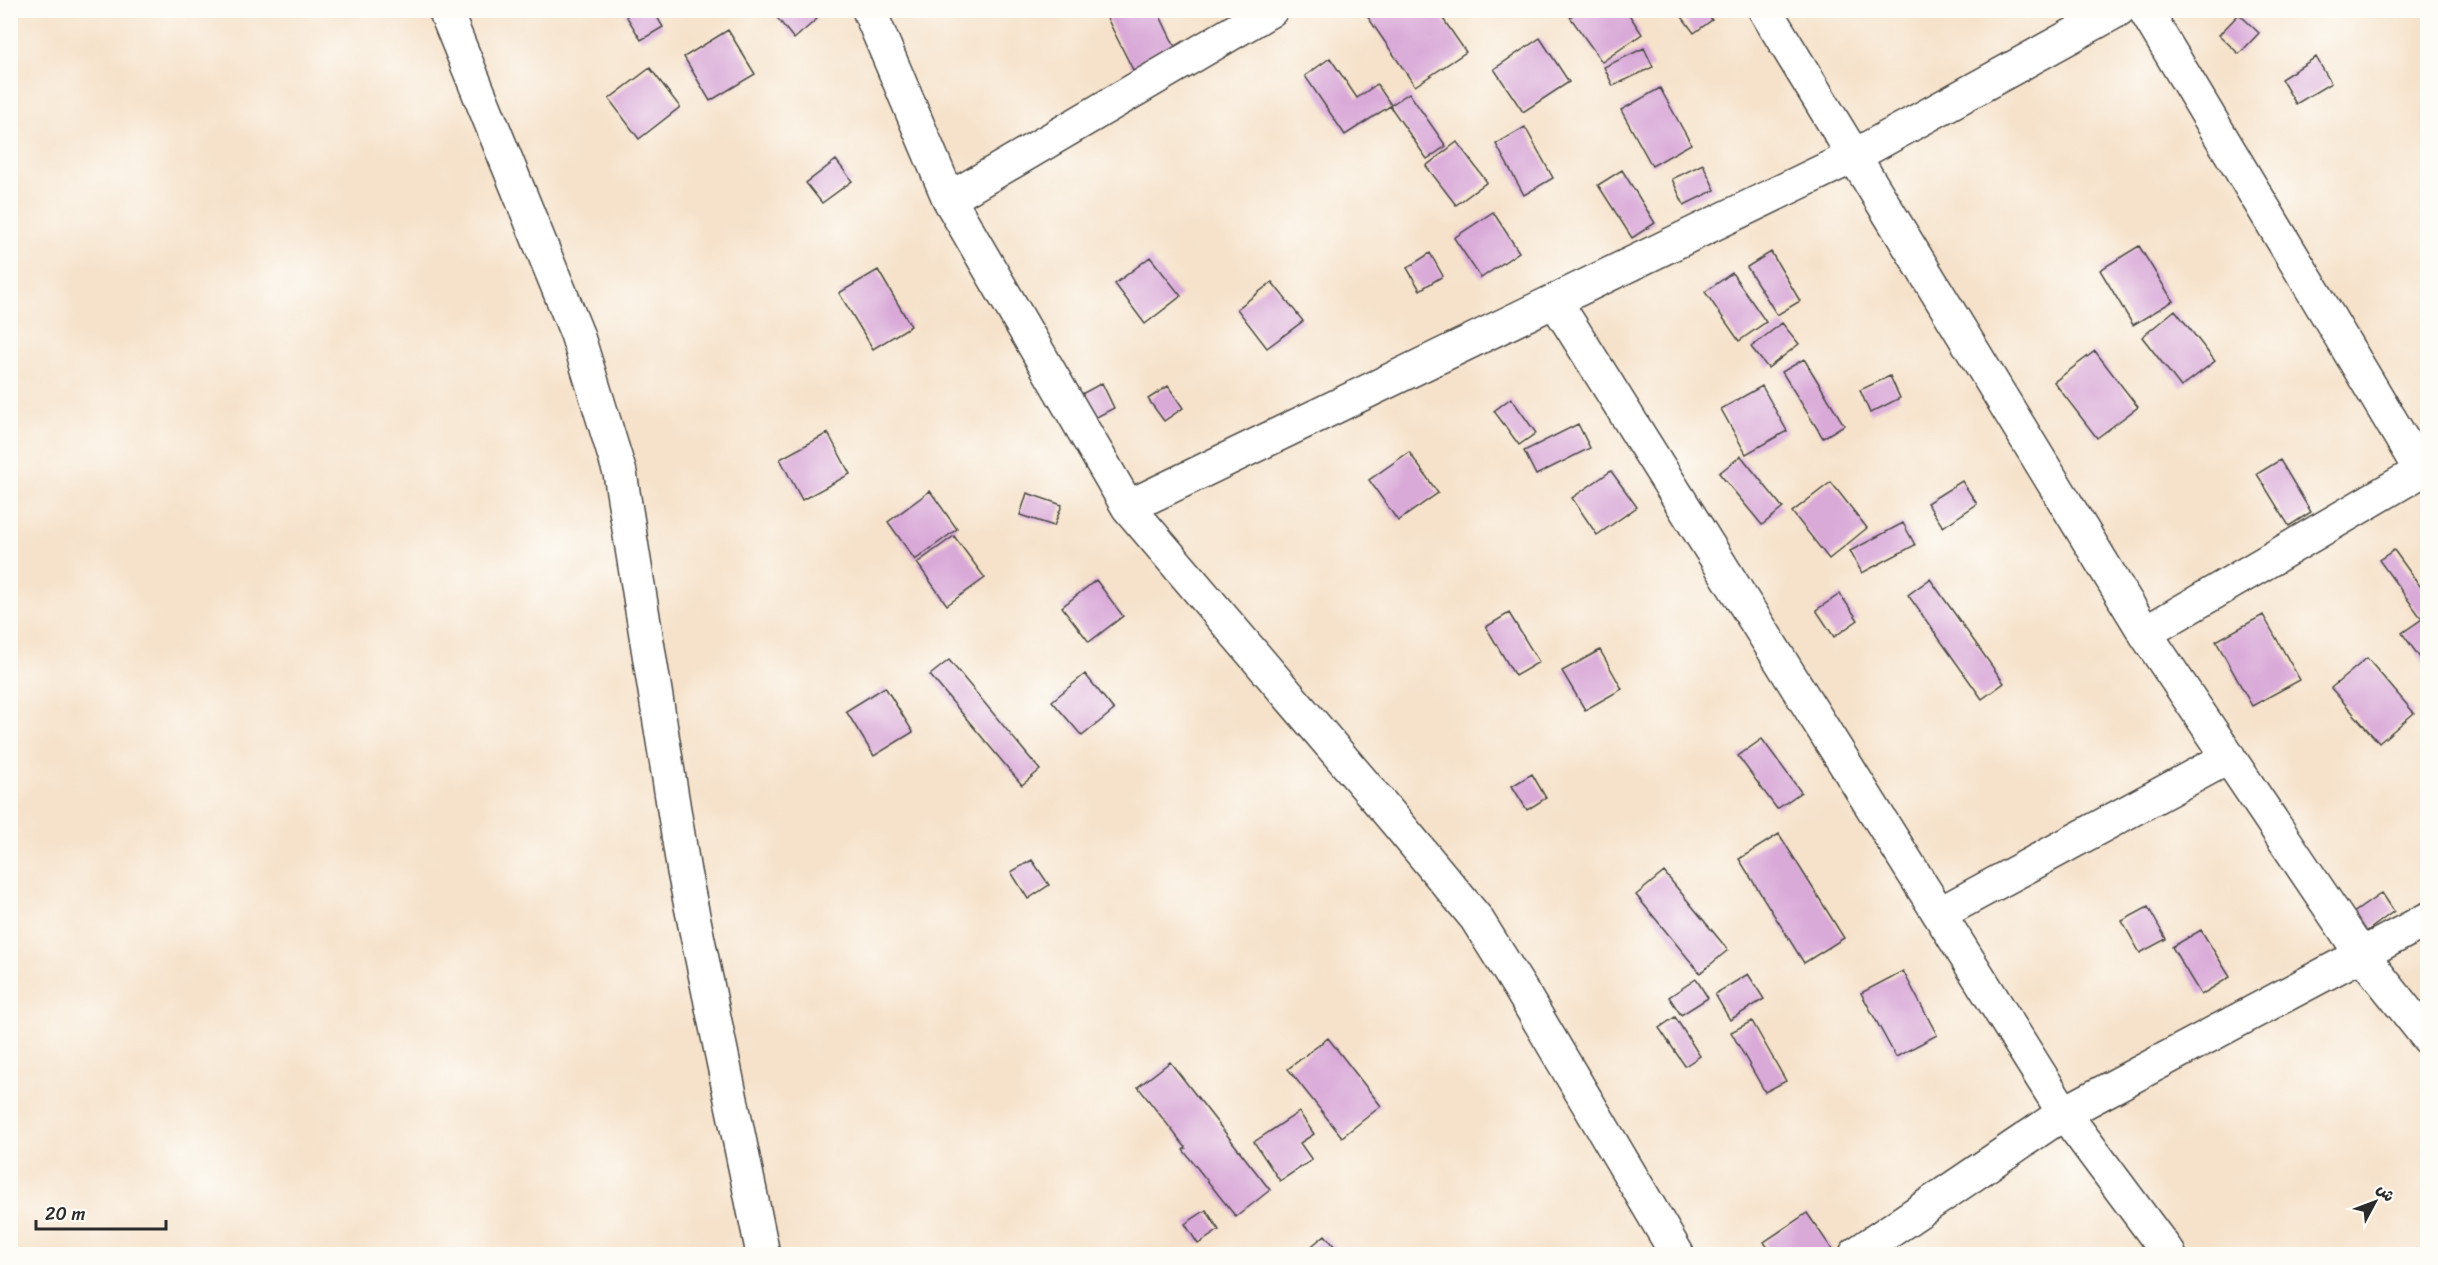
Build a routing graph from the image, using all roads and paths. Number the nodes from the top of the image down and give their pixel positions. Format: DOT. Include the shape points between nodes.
graph roads {
  1 [pos="445,10"];
  2 [pos="869,10"];
  3 [pos="1271,10"];
  4 [pos="1765,10"];
  5 [pos="2118,10"];
  6 [pos="2145,10"];
  7 [pos="1854,156"];
  8 [pos="949,199"];
  9 [pos="1555,301"];
  10 [pos="2424,469"];
  11 [pos="1128,507"];
  12 [pos="2145,633"];
  13 [pos="2229,758"];
  14 [pos="1939,915"];
  15 [pos="2427,919"];
  16 [pos="2362,955"];
  17 [pos="2427,1038"];
  18 [pos="2064,1113"];
  19 [pos="763,1254"];
  20 [pos="1677,1254"];
  21 [pos="1856,1254"];
  22 [pos="2169,1254"];
  1 -- 19 [label="street" via="577,334 620,473 684,872"];
  2 -- 8 [label="street"];
  3 -- 8 [label="street"];
  4 -- 7 [label="street"];
  5 -- 7 [label="street"];
  6 -- 10 [label="street"];
  7 -- 9 [label="street"];
  7 -- 12 [label="street"];
  8 -- 11 [label="street"];
  9 -- 11 [label="street"];
  9 -- 14 [label="street"];
  10 -- 12 [label="street"];
  11 -- 20 [label="street" via="1476,918"];
  12 -- 13 [label="street"];
  13 -- 14 [label="street"];
  13 -- 16 [label="street"];
  14 -- 18 [label="street"];
  15 -- 16 [label="street"];
  16 -- 17 [label="street"];
  16 -- 18 [label="street"];
  18 -- 21 [label="street"];
  18 -- 22 [label="street"];
}
